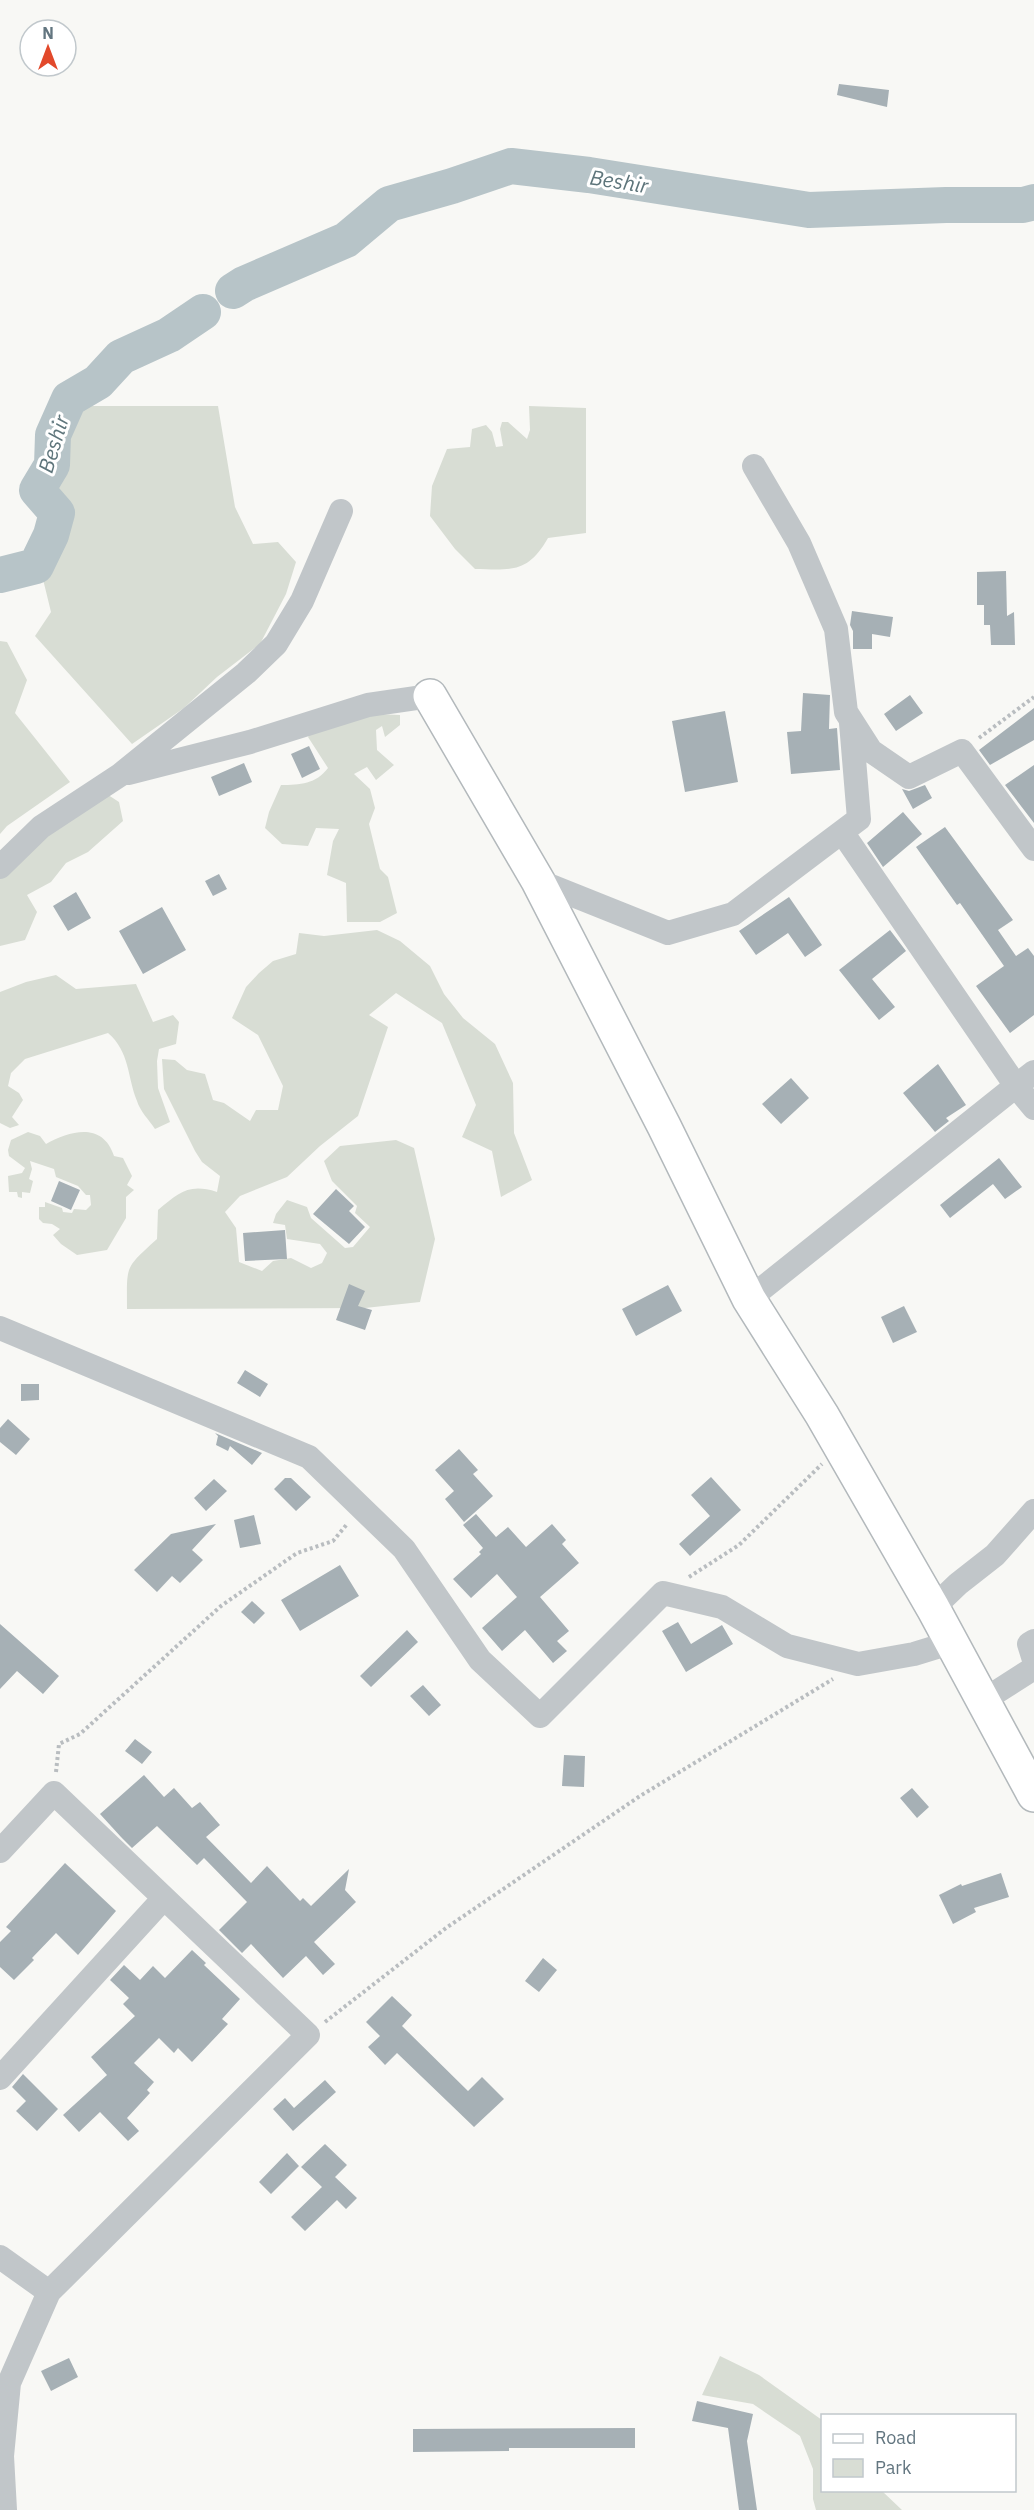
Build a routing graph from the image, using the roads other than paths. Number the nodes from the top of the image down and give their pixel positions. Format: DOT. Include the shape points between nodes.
graph roads {
  1 [pos="754,466"];
  2 [pos="341,511"];
  3 [pos="430,696"];
  4 [pos="850,718"];
  5 [pos="120,776"];
  6 [pos="842,832"];
  7 [pos="1034,849"];
  8 [pos="0,867"];
  9 [pos="538,881"];
  10 [pos="1025,1079"];
  11 [pos="1034,1108"];
  12 [pos="749,1299"];
  13 [pos="0,1328"];
  14 [pos="1034,1511"];
  15 [pos="933,1608"];
  16 [pos="1034,1641"];
  17 [pos="953,1642"];
  18 [pos="1034,1660"];
  19 [pos="1034,1668"];
  20 [pos="984,1700"];
  21 [pos="1034,1795"];
  22 [pos="0,1851"];
  23 [pos="164,1898"];
  24 [pos="0,2079"];
  25 [pos="0,2257"];
  26 [pos="49,2292"];
  27 [pos="3,2496"];
  1 -- 4 [label="street" via="799,543 836,629 846,712"];
  2 -- 5 [label="street" via="302,601 276,644 246,674"];
  3 -- 5 [label="street" via="368,705 250,742"];
  3 -- 9 [label="main road"];
  4 -- 6 [label="street" via="859,819"];
  4 -- 7 [label="street" via="871,751 909,777 962,751"];
  5 -- 8 [label="street" via="41,827"];
  6 -- 9 [label="street" via="733,914 668,933"];
  6 -- 10 [label="street"];
  9 -- 12 [label="main road"];
  10 -- 11 [label="street"];
  10 -- 12 [label="street"];
  12 -- 15 [label="main road"];
  13 -- 17 [label="street" via="309,1456 404,1549 480,1660 540,1716 663,1593 722,1607 786,1647 858,1664"];
  14 -- 15 [label="street" via="995,1555"];
  15 -- 17 [label="main road"];
  16 -- 18 [label="street" via="1029,1644"];
  17 -- 20 [label="main road"];
  19 -- 20 [label="street"];
  20 -- 21 [label="main road"];
  22 -- 23 [label="street" via="54,1793"];
  23 -- 24 [label="street"];
  23 -- 26 [label="street" via="308,2035"];
  25 -- 26 [label="street"];
  26 -- 27 [label="street" via="9,2383 2,2456"];
}
